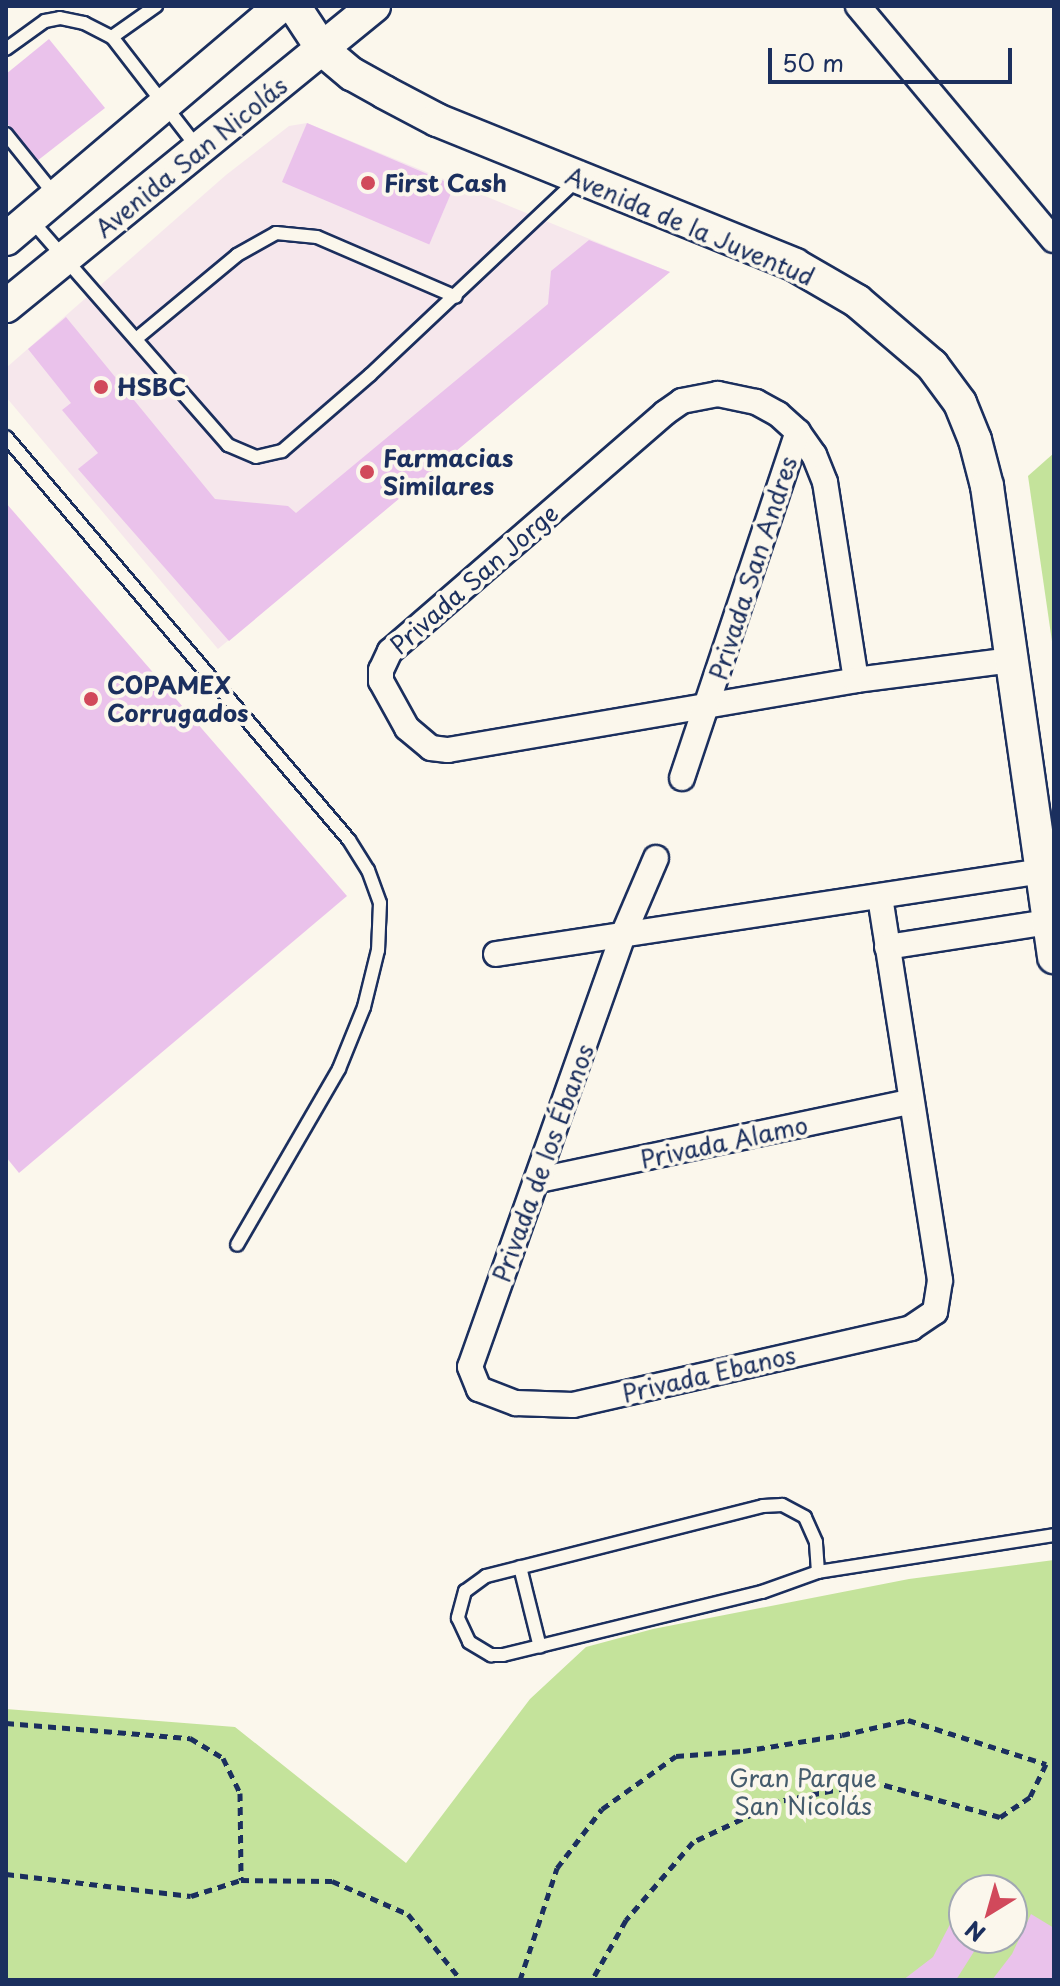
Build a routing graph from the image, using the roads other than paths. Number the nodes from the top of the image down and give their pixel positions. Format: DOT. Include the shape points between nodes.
graph roads {
  1 [pos="156,6"];
  2 [pos="281,6"];
  3 [pos="294,6"];
  4 [pos="374,6"];
  5 [pos="858,6"];
  6 [pos="112,37"];
  7 [pos="6,49"];
  8 [pos="323,50"];
  9 [pos="165,105"];
  10 [pos="6,134"];
  11 [pos="199,149"];
  12 [pos="578,179"];
  13 [pos="56,196"];
  14 [pos="30,218"];
  15 [pos="6,239"];
  16 [pos="1054,240"];
  17 [pos="65,258"];
  18 [pos="456,297"];
  19 [pos="6,306"];
  20 [pos="136,339"];
  21 [pos="798,432"];
  22 [pos="6,437"];
  23 [pos="1012,660"];
  24 [pos="856,680"];
  25 [pos="709,704"];
  26 [pos="682,778"];
  27 [pos="656,858"];
  28 [pos="1042,871"];
  29 [pos="880,897"];
  30 [pos="1049,922"];
  31 [pos="623,935"];
  32 [pos="887,947"];
  33 [pos="496,954"];
  34 [pos="1054,957"];
  35 [pos="909,1102"];
  36 [pos="539,1180"];
  37 [pos="237,1245"];
  38 [pos="479,1389"];
  39 [pos="1054,1535"];
  40 [pos="520,1567"];
  41 [pos="818,1572"];
  42 [pos="540,1647"];
  1 -- 6 [label="lane"];
  2 -- 9 [label="street"];
  3 -- 8 [label="street, Avenida de la Juventud"];
  4 -- 8 [label="street, Avenida San Nicolás"];
  5 -- 16 [label="street"];
  6 -- 7 [label="lane" via="60,18 36,26"];
  6 -- 9 [label="lane"];
  8 -- 11 [label="street, Avenida San Nicolás"];
  8 -- 12 [label="street, Avenida de la Juventud" via="352,74 437,120"];
  9 -- 11 [label="lane"];
  9 -- 13 [label="street"];
  10 -- 13 [label="lane"];
  11 -- 17 [label="street, Avenida San Nicolás"];
  12 -- 18 [label="lane"];
  12 -- 23 [label="street, Avenida de la Juventud" via="795,265 857,301 932,365 960,403 975,440 987,486"];
  13 -- 14 [label="street"];
  14 -- 15 [label="street"];
  14 -- 17 [label="lane"];
  17 -- 19 [label="street, Avenida San Nicolás"];
  17 -- 20 [label="lane"];
  18 -- 20 [label="lane" via="317,237 276,233 237,255"];
  18 -- 20 [label="lane" via="282,451 268,456 241,454 228,445"];
  21 -- 24 [label="street, Privada San Jorge" via="825,482"];
  21 -- 25 [label="street, Privada San Andres"];
  21 -- 25 [label="street, Privada San Jorge" via="756,402 718,394 682,401 390,651 381,670 381,681 407,728 431,748 448,750"];
  22 -- 37 [label="lane" via="349,840 380,903 378,950 364,1007 339,1069"];
  23 -- 24 [label="street, Privada San Jorge"];
  23 -- 28 [label="street, Avenida de la Juventud"];
  24 -- 25 [label="street, Privada San Jorge"];
  25 -- 26 [label="street"];
  27 -- 31 [label="street, Privada de los Ébanos"];
  28 -- 29 [label="street"];
  28 -- 30 [label="street, Avenida de la Juventud"];
  29 -- 31 [label="street"];
  29 -- 32 [label="street"];
  30 -- 32 [label="street"];
  30 -- 34 [label="street, Avenida de la Juventud"];
  31 -- 33 [label="street"];
  31 -- 36 [label="street, Privada de los Ébanos"];
  32 -- 35 [label="street"];
  35 -- 36 [label="street, Privada Alamo"];
  35 -- 38 [label="street, Privada Ebanos" via="940,1280 935,1312 911,1328 573,1405 516,1403"];
  36 -- 38 [label="street, Privada de los Ébanos" via="475,1349 470,1367"];
  39 -- 41 [label="lane"];
  40 -- 41 [label="lane" via="782,1505 805,1517 812,1528"];
  40 -- 42 [label="lane"];
  40 -- 42 [label="lane" via="475,1582 459,1603 458,1618 469,1642 491,1655"];
  41 -- 42 [label="lane" via="762,1592"];
}
